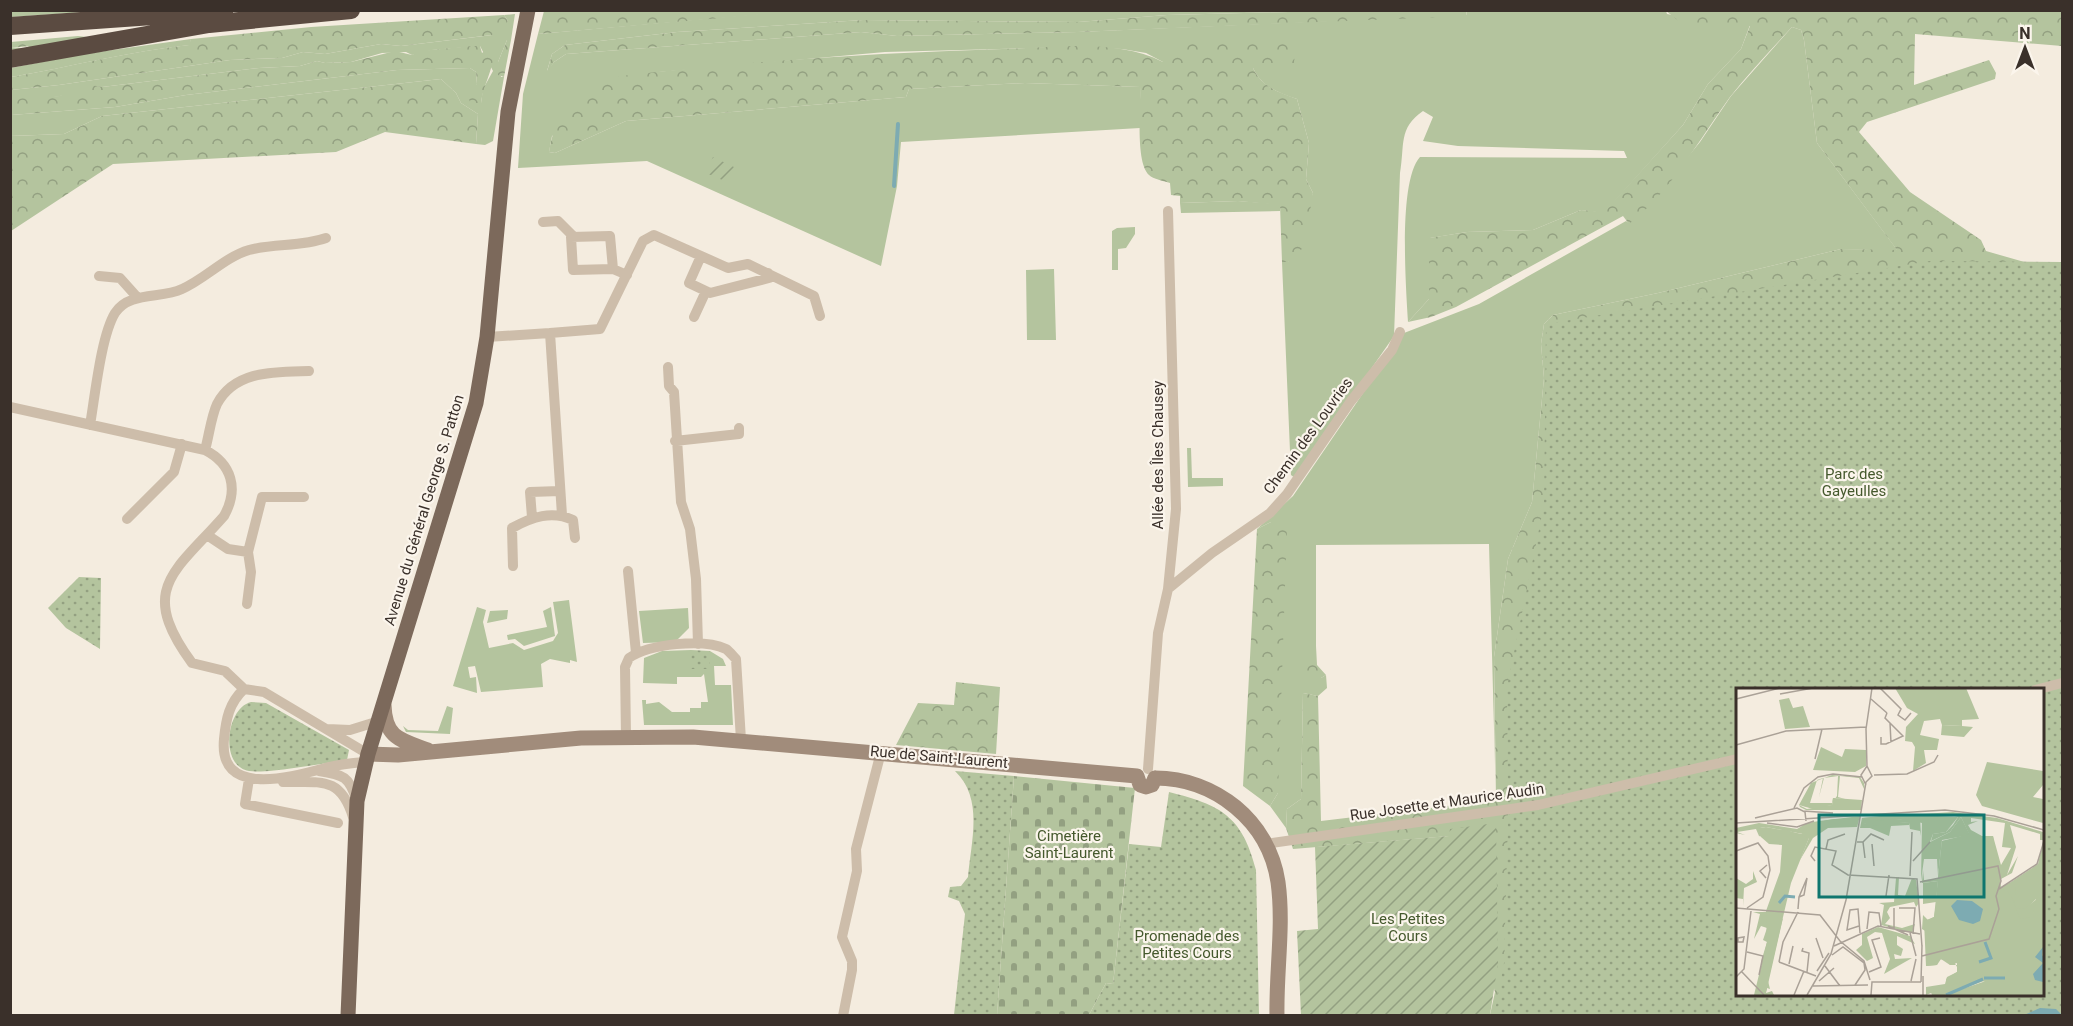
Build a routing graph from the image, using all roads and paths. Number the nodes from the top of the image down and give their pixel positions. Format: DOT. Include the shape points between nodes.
graph roads {
  1 [pos="237,10"];
  2 [pos="351,10"];
  3 [pos="528,10"];
  4 [pos="10,26"];
  5 [pos="10,59"];
  6 [pos="1168,211"];
  7 [pos="543,222"];
  8 [pos="574,237"];
  9 [pos="326,238"];
  10 [pos="701,256"];
  11 [pos="613,269"];
  12 [pos="768,273"];
  13 [pos="627,275"];
  14 [pos="99,276"];
  15 [pos="706,291"];
  16 [pos="136,297"];
  17 [pos="820,316"];
  18 [pos="694,317"];
  19 [pos="1400,332"];
  20 [pos="550,333"];
  21 [pos="487,337"];
  22 [pos="668,367"];
  23 [pos="309,371"];
  24 [pos="10,407"];
  25 [pos="90,424"];
  26 [pos="739,428"];
  27 [pos="675,441"];
  28 [pos="182,444"];
  29 [pos="205,450"];
  30 [pos="560,491"];
  31 [pos="304,497"];
  32 [pos="562,515"];
  33 [pos="532,517"];
  34 [pos="127,519"];
  35 [pos="207,535"];
  36 [pos="575,538"];
  37 [pos="248,552"];
  38 [pos="513,566"];
  39 [pos="628,571"];
  40 [pos="1168,588"];
  41 [pos="247,604"];
  42 [pos="698,644"];
  43 [pos="636,653"];
  44 [pos="2062,684"];
  45 [pos="2043,688"];
  46 [pos="244,689"];
  47 [pos="384,705"];
  48 [pos="379,721"];
  49 [pos="325,728"];
  50 [pos="626,737"];
  51 [pos="741,740"];
  52 [pos="434,752"];
  53 [pos="881,752"];
  54 [pos="366,758"];
  55 [pos="1736,759"];
  56 [pos="316,771"];
  57 [pos="1147,774"];
  58 [pos="249,778"];
  59 [pos="268,779"];
  60 [pos="357,801"];
  61 [pos="338,823"];
  62 [pos="356,826"];
  63 [pos="1265,844"];
  64 [pos="348,1016"];
  65 [pos="843,1016"];
  66 [pos="1277,1016"];
  1 -- 4 [label="highway"];
  2 -- 5 [label="highway" via="210,24"];
  3 -- 21 [label="main road, Avenue du Général George S. Patton" via="507,120"];
  6 -- 40 [label="street, Allée des Îles Chausey" via="1176,509"];
  7 -- 8 [label="street" via="558,221"];
  8 -- 11 [label="street" via="610,236"];
  8 -- 11 [label="street" via="573,270"];
  9 -- 16 [label="street" via="310,244 247,250 182,290"];
  10 -- 12 [label="street" via="728,268 748,264"];
  10 -- 13 [label="street" via="654,235 643,241"];
  10 -- 15 [label="street" via="689,284"];
  11 -- 13 [label="street"];
  12 -- 15 [label="street" via="769,278"];
  12 -- 17 [label="street" via="814,296"];
  13 -- 20 [label="street" via="600,329"];
  14 -- 16 [label="street" via="120,278"];
  15 -- 18 [label="street"];
  16 -- 25 [label="street" via="116,311 107,333"];
  19 -- 40 [label="street, Chemin des Louvries" via="1392,350 1270,513"];
  20 -- 21 [label="street"];
  20 -- 30 [label="street"];
  21 -- 47 [label="main road, Avenue du Général George S. Patton" via="476,403"];
  22 -- 27 [label="street" via="675,402"];
  23 -- 29 [label="street" via="259,373 231,386 217,405"];
  24 -- 25 [label="street"];
  25 -- 28 [label="street"];
  26 -- 27 [label="street" via="739,434"];
  27 -- 42 [label="street" via="681,502 690,529"];
  28 -- 29 [label="street"];
  28 -- 34 [label="street" via="174,472"];
  29 -- 35 [label="street" via="225,466 232,483 230,505"];
  30 -- 32 [label="street"];
  30 -- 33 [label="street" via="531,492"];
  31 -- 37 [label="street" via="261,497"];
  32 -- 33 [label="street"];
  32 -- 36 [label="street" via="573,520"];
  33 -- 38 [label="street" via="512,528"];
  35 -- 37 [label="street" via="228,549"];
  35 -- 46 [label="street" via="168,581 166,616 192,663 225,671"];
  37 -- 41 [label="street" via="251,572"];
  39 -- 43 [label="street"];
  40 -- 57 [label="street, Allée des Îles Chausey" via="1158,633"];
  42 -- 43 [label="street" via="659,646"];
  42 -- 51 [label="street" via="726,650 736,659"];
  43 -- 50 [label="street" via="625,667"];
  44 -- 45 [label="street"];
  46 -- 49 [label="street" via="264,692"];
  46 -- 58 [label="street" via="230,705 224,755 231,770"];
  47 -- 48 [label="main road, Avenue du Général George S. Patton"];
  47 -- 52 [label="street, Rue de Saint-Laurent" via="386,724 392,734"];
  48 -- 49 [label="street" via="350,730"];
  48 -- 54 [label="main road, Avenue du Général George S. Patton"];
  49 -- 54 [label="street"];
  50 -- 51 [label="street, Rue de Saint-Laurent"];
  50 -- 52 [label="street, Rue de Saint-Laurent"];
  51 -- 53 [label="street, Rue de Saint-Laurent"];
  52 -- 54 [label="street, Rue de Saint-Laurent"];
  53 -- 57 [label="street, Rue de Saint-Laurent"];
  53 -- 65 [label="street" via="856,849 857,871 842,937 852,961"];
  54 -- 56 [label="street"];
  54 -- 60 [label="main road, Avenue du Général George S. Patton"];
  55 -- 63 [label="street, Rue Josette et Maurice Audin" via="1538,805"];
  56 -- 59 [label="street"];
  56 -- 60 [label="street" via="346,778"];
  57 -- 63 [label="street, Rue de Saint-Laurent" via="1219,793 1243,813"];
  58 -- 59 [label="street"];
  58 -- 61 [label="street" via="245,804"];
  59 -- 62 [label="street" via="331,784 344,794"];
  60 -- 62 [label="main road, Avenue du Général George S. Patton"];
  62 -- 64 [label="main road, Avenue du Général George S. Patton"];
  63 -- 66 [label="street, Rue de Saint-Laurent" via="1278,891"];
}
